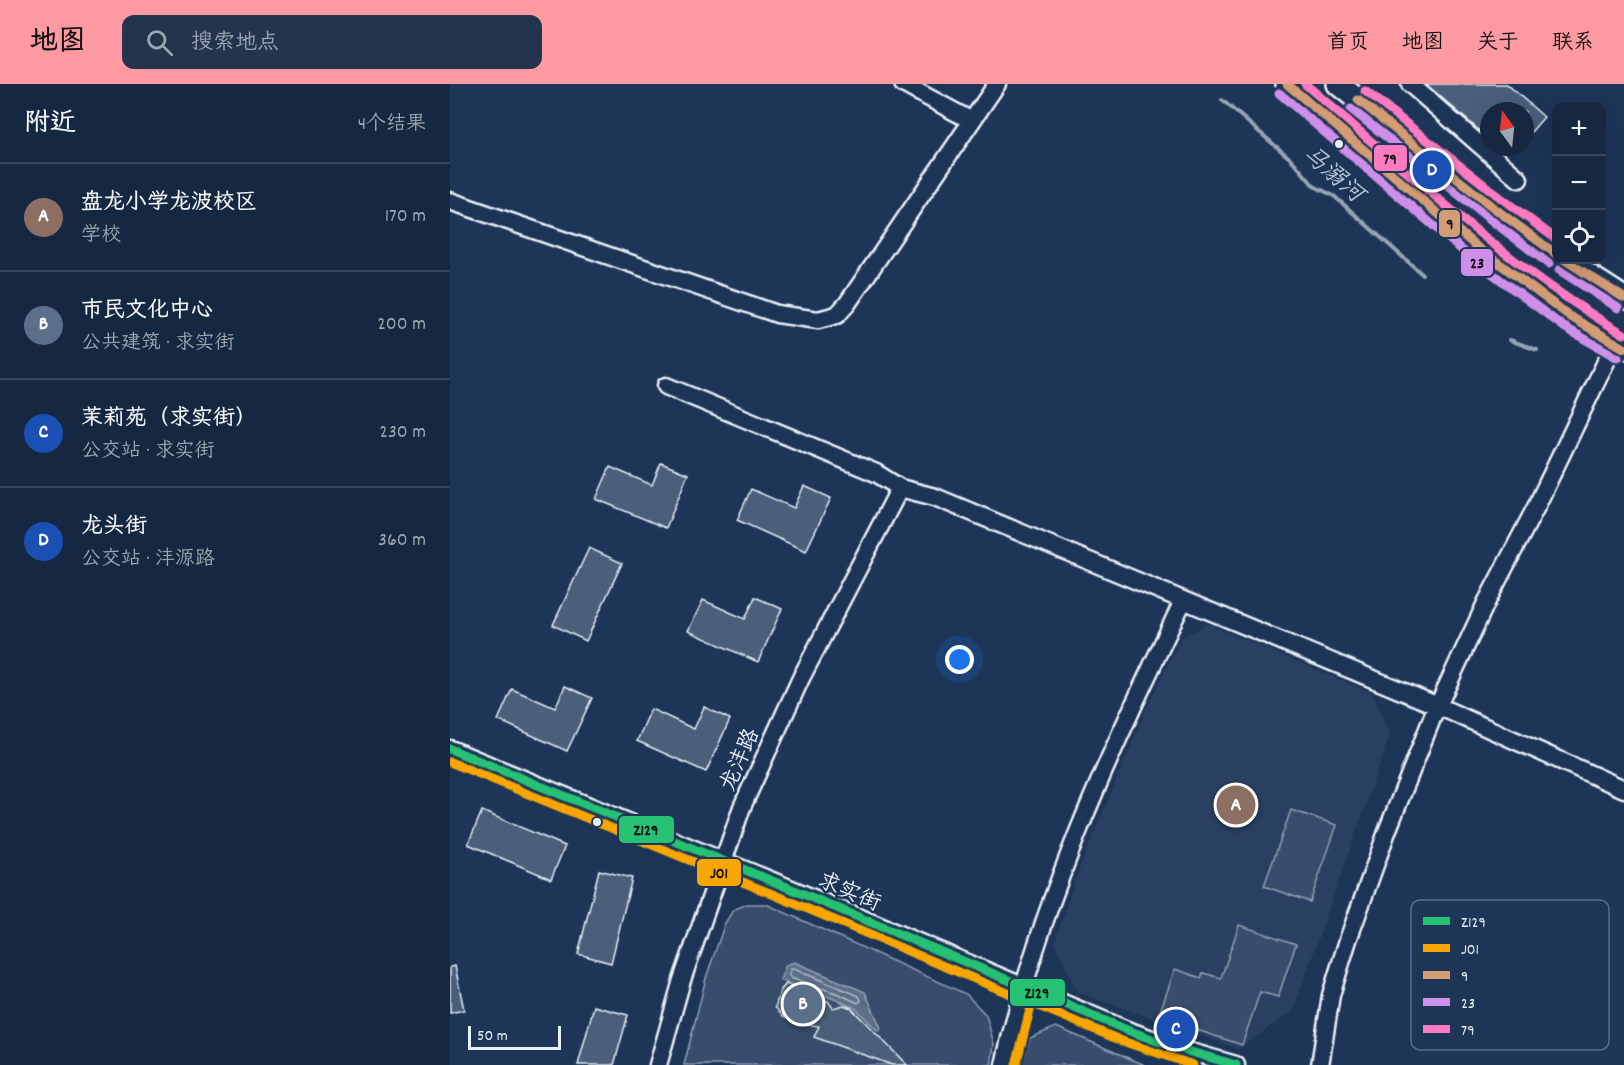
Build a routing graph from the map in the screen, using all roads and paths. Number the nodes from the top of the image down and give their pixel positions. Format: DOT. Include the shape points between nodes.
graph roads {
  1 [pos="903,84"];
  2 [pos="997,84"];
  3 [pos="1287,84"];
  4 [pos="1338,84"];
  5 [pos="1410,84"];
  6 [pos="972,121"];
  7 [pos="1520,179"];
  8 [pos="450,201"];
  9 [pos="1552,250"];
  10 [pos="1572,264"];
  11 [pos="1622,292"];
  12 [pos="1620,345"];
  13 [pos="666,386"];
  14 [pos="900,488"];
  15 [pos="1183,601"];
  16 [pos="1438,706"];
  17 [pos="450,749"];
  18 [pos="1624,789"];
  19 [pos="724,861"];
  20 [pos="1023,987"];
  21 [pos="658,1065"];
  22 [pos="1004,1065"];
  23 [pos="1236,1065"];
  24 [pos="1320,1065"];
  1 -- 6 [label="street"];
  2 -- 6 [label="street"];
  3 -- 12 [label="main road" via="1477,247 1571,316"];
  4 -- 9 [label="main road"];
  5 -- 7 [label="street"];
  6 -- 8 [label="street" via="847,304 837,315 818,320 777,314"];
  10 -- 11 [label="main road"];
  12 -- 16 [label="street" via="1487,601"];
  13 -- 14 [label="street" via="876,473"];
  14 -- 15 [label="street" via="935,497"];
  14 -- 19 [label="street, 龙沣路" via="772,738"];
  15 -- 16 [label="street"];
  15 -- 20 [label="street" via="1073,843"];
  16 -- 18 [label="street"];
  16 -- 24 [label="street" via="1348,940 1331,995"];
  17 -- 19 [label="street, 求实街"];
  19 -- 20 [label="street, 求实街"];
  19 -- 21 [label="street, 龙沣路" via="682,980"];
  20 -- 22 [label="street"];
  20 -- 23 [label="street, 求实街" via="1127,1030"];
}
